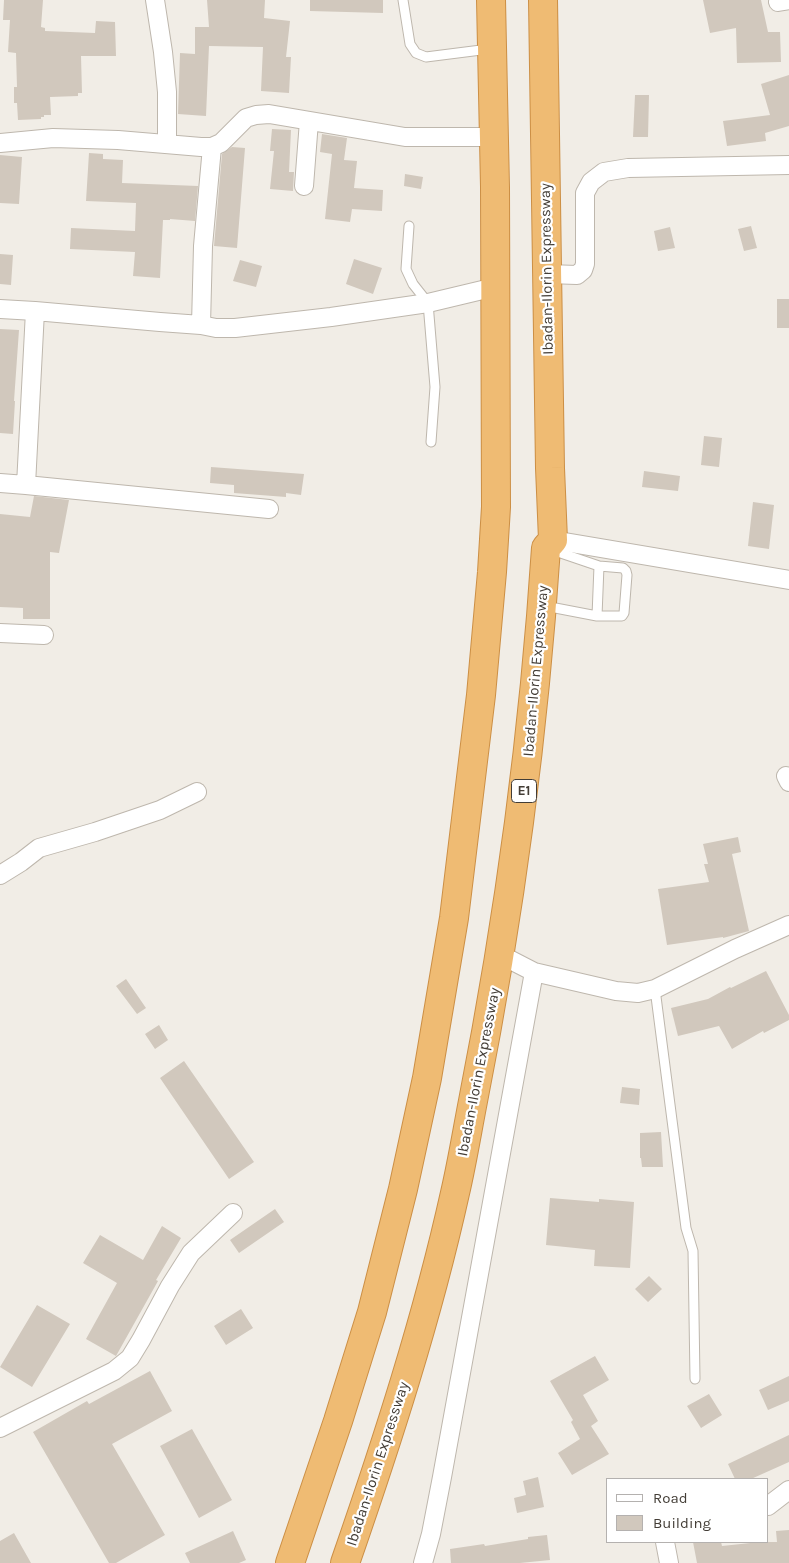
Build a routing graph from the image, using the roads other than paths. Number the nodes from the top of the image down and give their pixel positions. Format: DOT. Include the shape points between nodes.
graph roads {
  1 [pos="155,0"];
  2 [pos="403,0"];
  3 [pos="490,0"];
  4 [pos="543,0"];
  5 [pos="492,48"];
  6 [pos="309,121"];
  7 [pos="494,137"];
  8 [pos="0,143"];
  9 [pos="167,144"];
  10 [pos="212,147"];
  11 [pos="789,165"];
  12 [pos="304,186"];
  13 [pos="409,226"];
  14 [pos="548,274"];
  15 [pos="495,287"];
  16 [pos="428,303"];
  17 [pos="0,310"];
  18 [pos="35,311"];
  19 [pos="201,324"];
  20 [pos="431,442"];
  21 [pos="0,483"];
  22 [pos="26,485"];
  23 [pos="269,509"];
  24 [pos="550,544"];
  25 [pos="600,566"];
  26 [pos="789,580"];
  27 [pos="543,606"];
  28 [pos="597,616"];
  29 [pos="0,633"];
  30 [pos="44,635"];
  31 [pos="197,792"];
  32 [pos="0,875"];
  33 [pos="789,925"];
  34 [pos="501,955"];
  35 [pos="534,972"];
  36 [pos="655,989"];
  37 [pos="233,1213"];
  38 [pos="695,1379"];
  39 [pos="0,1428"];
  40 [pos="789,1490"];
  41 [pos="769,1505"];
  42 [pos="665,1543"];
  43 [pos="290,1563"];
  44 [pos="345,1563"];
  45 [pos="423,1563"];
  46 [pos="669,1563"];
  1 -- 9 [label="street" via="167,92"];
  2 -- 5 [label="lane" via="410,44 416,53 426,56"];
  3 -- 5 [label="highway"];
  4 -- 14 [label="highway, Ibadan-Ilorin Expressway / E1"];
  5 -- 7 [label="highway"];
  6 -- 7 [label="street" via="405,137"];
  6 -- 10 [label="street" via="256,114 246,118 222,142"];
  6 -- 12 [label="street"];
  7 -- 15 [label="highway"];
  8 -- 9 [label="street" via="53,138"];
  9 -- 10 [label="street"];
  10 -- 19 [label="street" via="203,246"];
  11 -- 14 [label="street" via="628,168 604,172 591,182 585,193 583,270 577,275"];
  13 -- 16 [label="lane" via="406,269"];
  14 -- 24 [label="highway, Ibadan-Ilorin Expressway / E1"];
  15 -- 16 [label="street"];
  15 -- 43 [label="highway" via="496,507 492,572 472,773 444,981 403,1189 372,1312"];
  16 -- 19 [label="street" via="235,328"];
  16 -- 20 [label="lane" via="435,387"];
  17 -- 18 [label="street"];
  18 -- 19 [label="street"];
  18 -- 22 [label="street"];
  21 -- 22 [label="street"];
  22 -- 23 [label="street"];
  24 -- 25 [label="lane"];
  24 -- 26 [label="street"];
  24 -- 27 [label="highway, Ibadan-Ilorin Expressway / E1"];
  25 -- 28 [label="lane"];
  25 -- 28 [label="lane" via="623,568 627,575 622,616"];
  27 -- 28 [label="lane"];
  27 -- 34 [label="highway, Ibadan-Ilorin Expressway / E1" via="529,754"];
  29 -- 30 [label="street"];
  31 -- 32 [label="street" via="160,810 39,848"];
  33 -- 36 [label="street"];
  34 -- 35 [label="street"];
  34 -- 44 [label="highway, Ibadan-Ilorin Expressway / E1" via="446,1231 419,1334"];
  35 -- 36 [label="street" via="616,991 638,993"];
  35 -- 45 [label="street" via="442,1477"];
  36 -- 38 [label="lane" via="686,1228 693,1251"];
  37 -- 39 [label="street" via="191,1253 130,1358 114,1371"];
  40 -- 41 [label="street"];
  42 -- 46 [label="street"];
}
